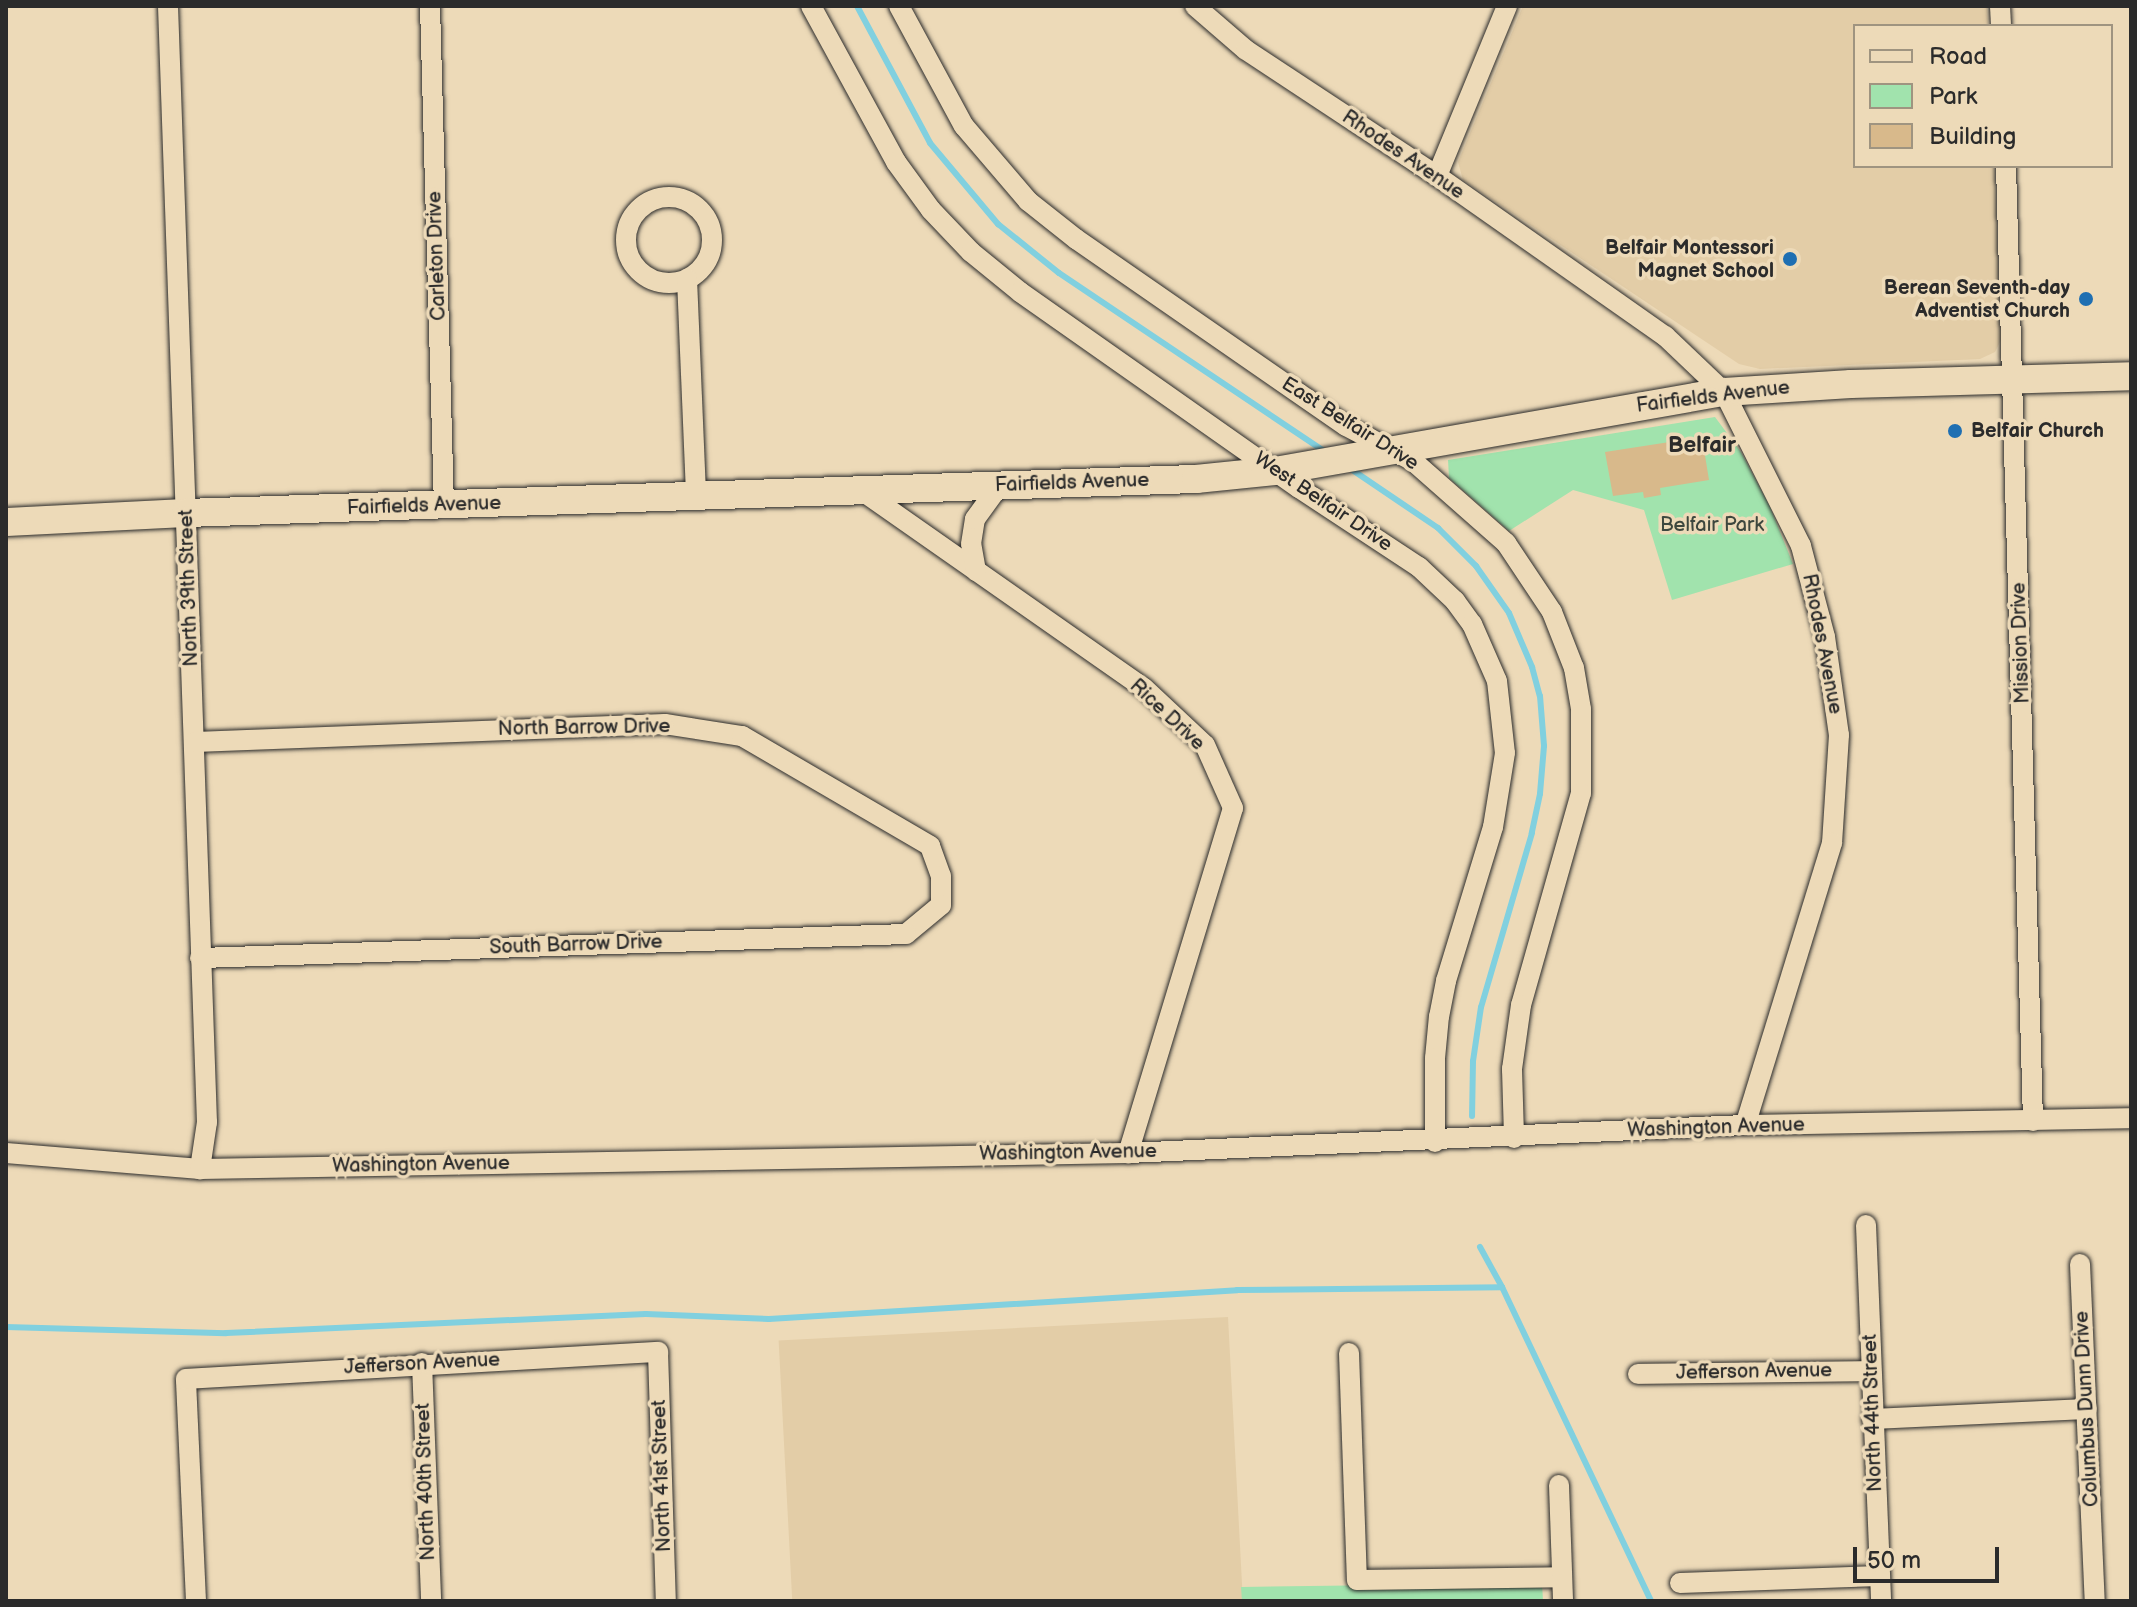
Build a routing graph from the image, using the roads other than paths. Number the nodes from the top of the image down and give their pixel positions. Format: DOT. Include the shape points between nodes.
graph roads {
  1 [pos="168,6"];
  2 [pos="430,6"];
  3 [pos="811,6"];
  4 [pos="899,6"];
  5 [pos="1195,6"];
  6 [pos="1507,6"];
  7 [pos="2006,168"];
  8 [pos="1437,176"];
  9 [pos="687,279"];
  10 [pos="2131,376"];
  11 [pos="2014,378"];
  12 [pos="1724,392"];
  13 [pos="1378,450"];
  14 [pos="1284,469"];
  15 [pos="999,486"];
  16 [pos="861,490"];
  17 [pos="696,496"];
  18 [pos="444,506"];
  19 [pos="186,513"];
  20 [pos="6,522"];
  21 [pos="976,571"];
  22 [pos="195,742"];
  23 [pos="941,905"];
  24 [pos="200,958"];
  25 [pos="2131,1118"];
  26 [pos="2033,1121"];
  27 [pos="1745,1125"];
  28 [pos="1514,1138"];
  29 [pos="1435,1142"];
  30 [pos="6,1153"];
  31 [pos="1128,1153"];
  32 [pos="200,1169"];
  33 [pos="1866,1225"];
  34 [pos="2080,1264"];
  35 [pos="658,1352"];
  36 [pos="1349,1353"];
  37 [pos="422,1363"];
  38 [pos="1870,1371"];
  39 [pos="1638,1374"];
  40 [pos="2087,1409"];
  41 [pos="1872,1419"];
  42 [pos="1559,1485"];
  43 [pos="1880,1576"];
  44 [pos="1562,1577"];
  45 [pos="1680,1583"];
  46 [pos="196,1601"];
  47 [pos="431,1601"];
  48 [pos="666,1601"];
  49 [pos="1563,1601"];
  50 [pos="1881,1601"];
  51 [pos="2095,1601"];
  1 -- 19 [label="street, North 39th Street"];
  2 -- 18 [label="street, Carleton Drive"];
  3 -- 14 [label="street, West Belfair Drive" via="896,162 950,231 1020,292"];
  4 -- 13 [label="street, East Belfair Drive" via="964,126 1028,201"];
  5 -- 8 [label="street, Rhodes Avenue" via="1246,50"];
  6 -- 8 [label="street"];
  7 -- 11 [label="street, Mission Drive"];
  8 -- 12 [label="street, Rhodes Avenue" via="1665,336"];
  9 -- 9 [label="street" via="709,257 712,229 706,217 684,200 655,200 643,206 627,230 630,258 650,279"];
  9 -- 17 [label="street"];
  10 -- 11 [label="street, Fairfields Avenue"];
  11 -- 12 [label="street, Fairfields Avenue"];
  11 -- 26 [label="street, Mission Drive"];
  12 -- 13 [label="street, Fairfields Avenue"];
  12 -- 27 [label="street, Rhodes Avenue" via="1801,546 1825,637 1839,735 1832,843"];
  13 -- 14 [label="street, Fairfields Avenue"];
  13 -- 28 [label="street, East Belfair Drive" via="1413,461 1519,559 1561,630 1579,695 1581,793 1521,1005 1512,1069"];
  14 -- 15 [label="street, Fairfields Avenue" via="1196,479"];
  14 -- 29 [label="street, West Belfair Drive" via="1437,584 1472,624 1497,681 1504,717 1503,776 1444,993 1435,1058"];
  15 -- 16 [label="street, Fairfields Avenue"];
  15 -- 21 [label="street" via="975,519 971,544"];
  16 -- 17 [label="street, Fairfields Avenue"];
  16 -- 21 [label="street, Rice Drive"];
  17 -- 18 [label="street, Fairfields Avenue"];
  18 -- 19 [label="street, Fairfields Avenue"];
  19 -- 20 [label="street, Fairfields Avenue"];
  19 -- 22 [label="street, North 39th Street"];
  21 -- 31 [label="street, Rice Drive" via="1144,688 1205,745 1233,808"];
  22 -- 23 [label="street, North Barrow Drive" via="665,724 742,736 930,846 941,876"];
  22 -- 24 [label="street, North 39th Street"];
  23 -- 24 [label="street, South Barrow Drive" via="906,934"];
  24 -- 32 [label="street, North 39th Street" via="207,1122"];
  25 -- 26 [label="street, Washington Avenue"];
  26 -- 27 [label="street, Washington Avenue"];
  27 -- 28 [label="street, Washington Avenue"];
  28 -- 29 [label="street, Washington Avenue"];
  29 -- 31 [label="street, Washington Avenue"];
  30 -- 32 [label="street, Washington Avenue"];
  31 -- 32 [label="street, Washington Avenue"];
  33 -- 38 [label="street, North 44th Street"];
  34 -- 40 [label="street, Columbus Dunn Drive"];
  35 -- 37 [label="street, Jefferson Avenue"];
  35 -- 48 [label="street, North 41st Street"];
  36 -- 44 [label="street" via="1357,1580"];
  37 -- 46 [label="street, Jefferson Avenue" via="186,1379"];
  37 -- 47 [label="street, North 40th Street"];
  38 -- 39 [label="street, Jefferson Avenue"];
  38 -- 41 [label="street, North 44th Street"];
  40 -- 41 [label="street"];
  40 -- 51 [label="street, Columbus Dunn Drive"];
  41 -- 43 [label="street, North 44th Street"];
  42 -- 44 [label="street"];
  43 -- 45 [label="street"];
  43 -- 50 [label="street, North 44th Street"];
  44 -- 49 [label="street"];
}
